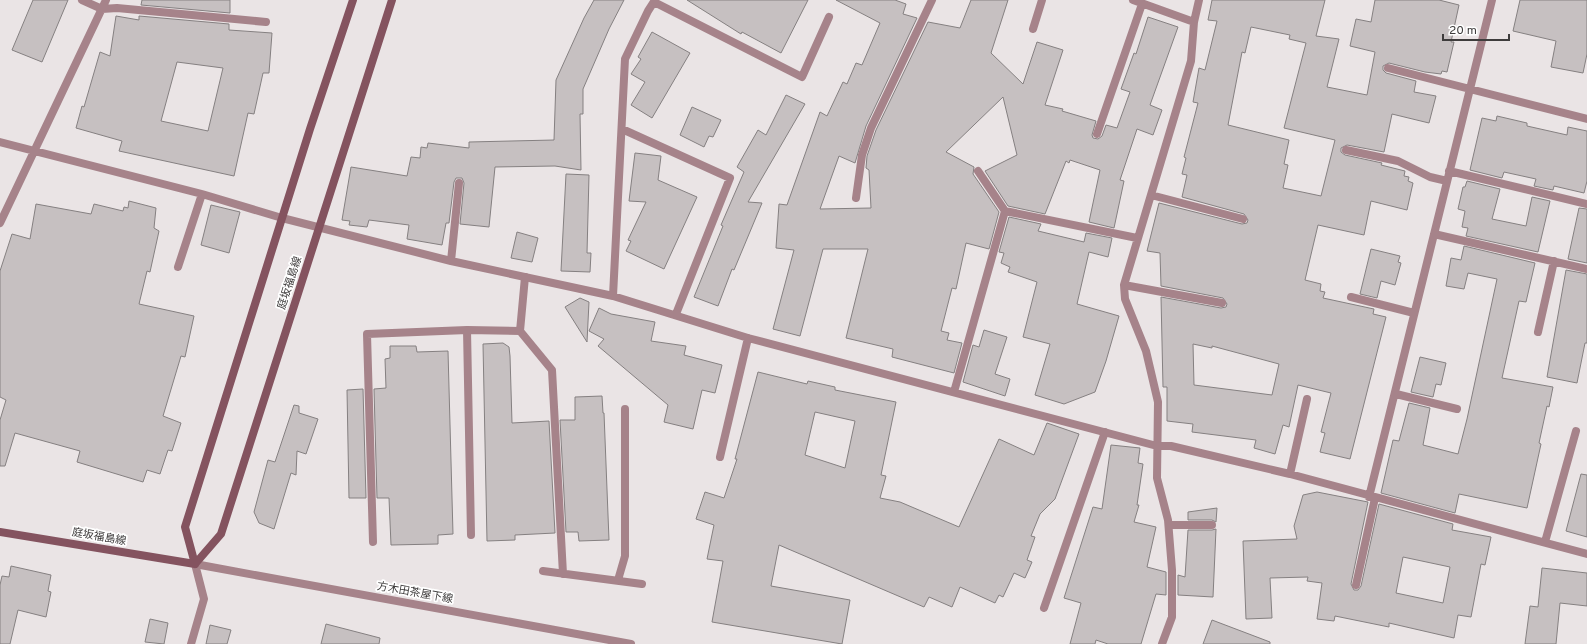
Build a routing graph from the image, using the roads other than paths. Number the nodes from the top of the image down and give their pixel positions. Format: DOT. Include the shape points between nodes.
graph roads {
  1 [pos="82,0"];
  2 [pos="106,0"];
  3 [pos="353,0"];
  4 [pos="392,0"];
  5 [pos="932,0"];
  6 [pos="1042,0"];
  7 [pos="1133,0"];
  8 [pos="1199,0"];
  9 [pos="1491,0"];
  10 [pos="655,1"];
  11 [pos="1142,4"];
  12 [pos="102,9"];
  13 [pos="829,17"];
  14 [pos="266,22"];
  15 [pos="1194,22"];
  16 [pos="1033,29"];
  17 [pos="1388,68"];
  18 [pos="1470,88"];
  19 [pos="1587,119"];
  20 [pos="622,129"];
  21 [pos="1097,134"];
  22 [pos="0,142"];
  23 [pos="35,150"];
  24 [pos="1346,150"];
  25 [pos="978,171"];
  26 [pos="1449,171"];
  27 [pos="1446,181"];
  28 [pos="459,183"];
  29 [pos="202,194"];
  30 [pos="1151,195"];
  31 [pos="856,198"];
  32 [pos="1587,204"];
  33 [pos="1005,211"];
  34 [pos="282,218"];
  35 [pos="1243,219"];
  36 [pos="0,222"];
  37 [pos="319,227"];
  38 [pos="1434,234"];
  39 [pos="1137,238"];
  40 [pos="451,261"];
  41 [pos="1554,261"];
  42 [pos="178,267"];
  43 [pos="1587,269"];
  44 [pos="525,277"];
  45 [pos="1124,285"];
  46 [pos="613,296"];
  47 [pos="1351,297"];
  48 [pos="1222,303"];
  49 [pos="1414,313"];
  50 [pos="676,314"];
  51 [pos="467,330"];
  52 [pos="520,331"];
  53 [pos="1538,332"];
  54 [pos="748,338"];
  55 [pos="954,392"];
  56 [pos="1396,394"];
  57 [pos="1307,399"];
  58 [pos="625,409"];
  59 [pos="1457,409"];
  60 [pos="1576,431"];
  61 [pos="1105,432"];
  62 [pos="1157,446"];
  63 [pos="720,457"];
  64 [pos="1290,474"];
  65 [pos="1372,498"];
  66 [pos="1169,525"];
  67 [pos="1212,525"];
  68 [pos="0,532"];
  69 [pos="471,535"];
  70 [pos="373,542"];
  71 [pos="1544,542"];
  72 [pos="1587,554"];
  73 [pos="195,564"];
  74 [pos="543,571"];
  75 [pos="563,574"];
  76 [pos="618,580"];
  77 [pos="642,584"];
  78 [pos="1356,585"];
  79 [pos="1044,608"];
  80 [pos="191,644"];
  81 [pos="631,644"];
  82 [pos="1162,644"];
  1 -- 12 [label="street"];
  2 -- 12 [label="street"];
  3 -- 34 [label="main road"];
  4 -- 37 [label="main road, 庭坂福島線"];
  5 -- 31 [label="street" via="871,128 862,155"];
  6 -- 16 [label="street"];
  7 -- 11 [label="street"];
  8 -- 15 [label="street"];
  9 -- 18 [label="street"];
  10 -- 13 [label="street" via="802,76"];
  10 -- 20 [label="street" via="625,59"];
  11 -- 15 [label="street"];
  11 -- 21 [label="street"];
  12 -- 14 [label="street" via="118,8"];
  12 -- 23 [label="street"];
  15 -- 30 [label="street" via="1191,61"];
  17 -- 18 [label="street"];
  18 -- 19 [label="street"];
  18 -- 26 [label="street"];
  20 -- 46 [label="street"];
  20 -- 50 [label="street" via="730,178"];
  22 -- 23 [label="street"];
  23 -- 29 [label="street"];
  23 -- 36 [label="street"];
  24 -- 27 [label="street" via="1398,161 1430,177"];
  25 -- 33 [label="street"];
  26 -- 27 [label="street"];
  26 -- 32 [label="street"];
  27 -- 38 [label="street"];
  28 -- 40 [label="street"];
  29 -- 34 [label="street"];
  29 -- 42 [label="street"];
  30 -- 35 [label="street"];
  30 -- 39 [label="street"];
  33 -- 39 [label="street"];
  33 -- 55 [label="street"];
  34 -- 37 [label="street"];
  34 -- 73 [label="main road" via="185,526"];
  37 -- 40 [label="street"];
  37 -- 73 [label="main road, 庭坂福島線" via="220,534"];
  38 -- 41 [label="street"];
  38 -- 49 [label="street"];
  39 -- 45 [label="street"];
  40 -- 44 [label="street"];
  41 -- 43 [label="street"];
  41 -- 53 [label="street"];
  44 -- 46 [label="street"];
  44 -- 52 [label="street"];
  45 -- 48 [label="street"];
  45 -- 62 [label="street" via="1125,299 1146,351 1158,402"];
  46 -- 50 [label="street"];
  47 -- 49 [label="street"];
  49 -- 56 [label="street"];
  50 -- 54 [label="street"];
  51 -- 52 [label="street"];
  51 -- 69 [label="street"];
  51 -- 70 [label="street" via="367,334"];
  52 -- 75 [label="street" via="552,370"];
  54 -- 55 [label="street"];
  54 -- 63 [label="street"];
  55 -- 61 [label="street"];
  56 -- 59 [label="street"];
  56 -- 65 [label="street"];
  57 -- 64 [label="street"];
  58 -- 76 [label="street" via="625,556"];
  60 -- 71 [label="street"];
  61 -- 62 [label="street"];
  61 -- 79 [label="street"];
  62 -- 64 [label="street" via="1171,446"];
  62 -- 66 [label="street" via="1157,478"];
  64 -- 65 [label="street"];
  65 -- 71 [label="street"];
  65 -- 78 [label="street"];
  66 -- 67 [label="street"];
  66 -- 82 [label="street" via="1172,617"];
  68 -- 73 [label="main road, 庭坂福島線"];
  71 -- 72 [label="street"];
  73 -- 80 [label="street" via="204,599"];
  73 -- 81 [label="street, 方木田茶屋下線"];
  74 -- 75 [label="street"];
  75 -- 76 [label="street"];
  76 -- 77 [label="street"];
}
